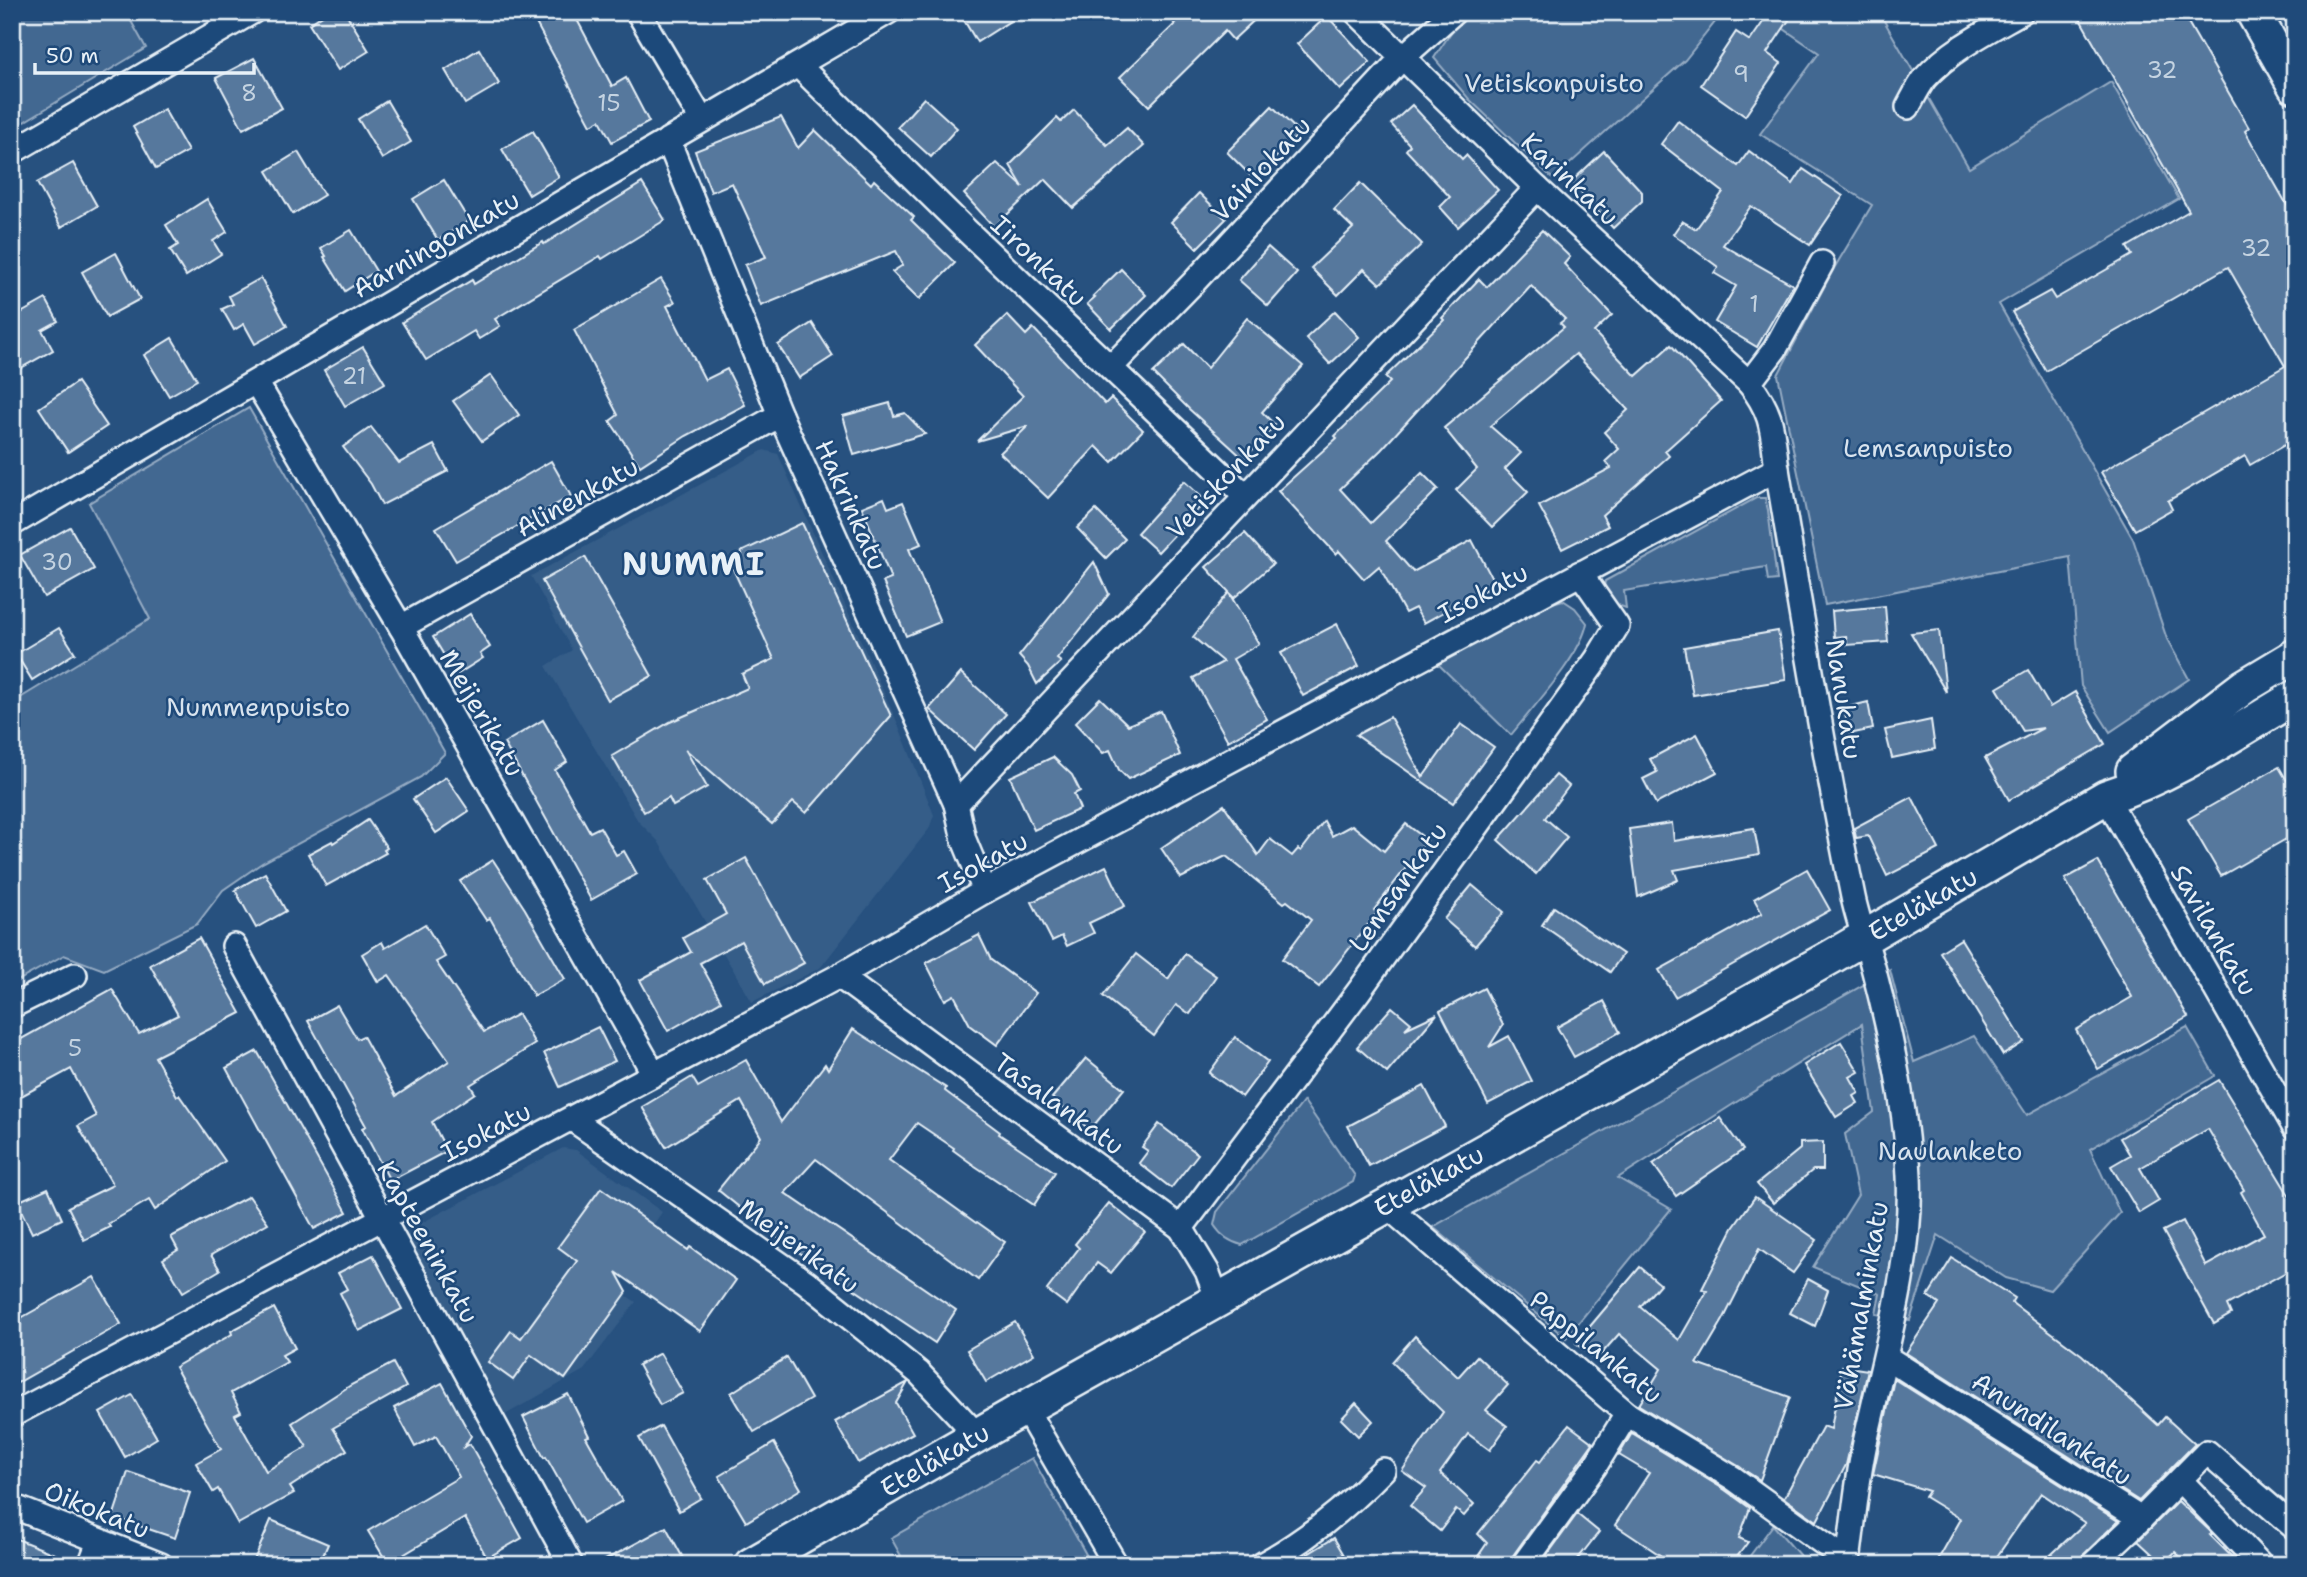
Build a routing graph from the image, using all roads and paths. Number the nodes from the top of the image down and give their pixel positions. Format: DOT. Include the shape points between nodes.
graph roads {
  1 [pos="252,12"];
  2 [pos="638,12"];
  3 [pos="888,12"];
  4 [pos="1356,12"];
  5 [pos="1454,12"];
  6 [pos="2021,12"];
  7 [pos="2253,12"];
  8 [pos="1402,58"];
  9 [pos="798,65"];
  10 [pos="2295,86"];
  11 [pos="1908,107"];
  12 [pos="702,120"];
  13 [pos="668,140"];
  14 [pos="12,152"];
  15 [pos="1537,188"];
  16 [pos="1822,264"];
  17 [pos="1111,367"];
  18 [pos="256,382"];
  19 [pos="1749,383"];
  20 [pos="780,415"];
  21 [pos="1777,469"];
  22 [pos="1245,496"];
  23 [pos="12,524"];
  24 [pos="1580,573"];
  25 [pos="401,627"];
  26 [pos="2295,656"];
  27 [pos="2295,697"];
  28 [pos="2106,797"];
  29 [pos="956,804"];
  30 [pos="985,891"];
  31 [pos="1865,937"];
  32 [pos="234,946"];
  33 [pos="75,975"];
  34 [pos="839,976"];
  35 [pos="12,1006"];
  36 [pos="654,1074"];
  37 [pos="572,1119"];
  38 [pos="2295,1128"];
  39 [pos="1386,1205"];
  40 [pos="383,1218"];
  41 [pos="1181,1228"];
  42 [pos="1219,1300"];
  43 [pos="1886,1357"];
  44 [pos="1025,1408"];
  45 [pos="1627,1414"];
  46 [pos="12,1415"];
  47 [pos="978,1436"];
  48 [pos="1383,1470"];
  49 [pos="2180,1480"];
  50 [pos="12,1507"];
  51 [pos="2141,1519"];
  52 [pos="2295,1528"];
  53 [pos="99,1542"];
  54 [pos="1848,1563"];
  55 [pos="90,1565"];
  56 [pos="161,1565"];
  57 [pos="571,1565"];
  58 [pos="751,1565"];
  59 [pos="1116,1565"];
  60 [pos="1261,1565"];
  61 [pos="1523,1565"];
  62 [pos="2092,1565"];
  63 [pos="2261,1565"];
  1 -- 14 [label="street"];
  2 -- 12 [label="street"];
  3 -- 9 [label="street, Aarningonkatu"];
  4 -- 8 [label="street, Karinkatu"];
  5 -- 8 [label="street, Vainiokatu"];
  6 -- 11 [label="street" via="1948,57 1924,79"];
  7 -- 10 [label="main road"];
  8 -- 15 [label="street, Karinkatu"];
  8 -- 17 [label="street, Vainiokatu"];
  9 -- 12 [label="street, Aarningonkatu"];
  9 -- 17 [label="street, Iironkatu"];
  12 -- 13 [label="street, Aarningonkatu"];
  13 -- 18 [label="street, Aarningonkatu"];
  13 -- 20 [label="street, Hakrinkatu"];
  15 -- 19 [label="street, Karinkatu"];
  15 -- 22 [label="street, Vetiskonkatu"];
  16 -- 19 [label="street" via="1774,349"];
  17 -- 22 [label="street, Iironkatu"];
  18 -- 23 [label="street, Aarningonkatu"];
  18 -- 25 [label="street, Meijerikatu"];
  19 -- 21 [label="street" via="1764,402 1771,423"];
  20 -- 25 [label="street, Alinenkatu"];
  20 -- 29 [label="street, Hakrinkatu"];
  21 -- 24 [label="street, Isokatu"];
  21 -- 31 [label="street, Nanukatu" via="1829,782"];
  22 -- 29 [label="street, Vetiskonkatu"];
  24 -- 30 [label="street, Isokatu"];
  24 -- 41 [label="street, Lemsankatu" via="1617,626 1597,659 1359,991"];
  25 -- 36 [label="street, Meijerikatu"];
  26 -- 28 [label="main road, Eteläkatu" via="2245,686 2124,777"];
  27 -- 28 [label="main road, Eteläkatu" via="2133,789"];
  28 -- 31 [label="main road, Eteläkatu"];
  28 -- 38 [label="street, Savilankatu"];
  29 -- 30 [label="street, Hakrinkatu" via="964,840"];
  30 -- 34 [label="street, Isokatu"];
  31 -- 39 [label="main road, Eteläkatu"];
  31 -- 43 [label="street, Vähämalminkatu" via="1905,1121 1910,1178 1908,1230"];
  32 -- 40 [label="street, Kapteeninkatu"];
  33 -- 35 [label="street"];
  34 -- 36 [label="street, Isokatu"];
  34 -- 41 [label="street, Tasalankatu"];
  36 -- 37 [label="street, Isokatu"];
  37 -- 40 [label="street, Isokatu"];
  37 -- 47 [label="street, Meijerikatu" via="806,1282 919,1373"];
  39 -- 42 [label="main road, Eteläkatu"];
  39 -- 45 [label="street, Pappilankatu"];
  40 -- 46 [label="street, Isokatu"];
  40 -- 57 [label="street, Kapteeninkatu"];
  41 -- 42 [label="street, Tasalankatu"];
  42 -- 44 [label="main road, Eteläkatu"];
  43 -- 51 [label="street, Anundilankatu"];
  43 -- 54 [label="street, Vähämalminkatu" via="1866,1437"];
  44 -- 47 [label="main road, Eteläkatu"];
  44 -- 59 [label="street"];
  45 -- 54 [label="street, Pappilankatu" via="1733,1478"];
  45 -- 61 [label="street"];
  47 -- 58 [label="main road, Eteläkatu"];
  48 -- 60 [label="street" via="1312,1535"];
  49 -- 51 [label="street, Anundilankatu"];
  49 -- 52 [label="street, Anundilankatu" via="2207,1452"];
  49 -- 63 [label="street"];
  50 -- 53 [label="street, Oikokatu"];
  51 -- 62 [label="street"];
  53 -- 55 [label="street"];
  53 -- 56 [label="street, Oikokatu"];
}
